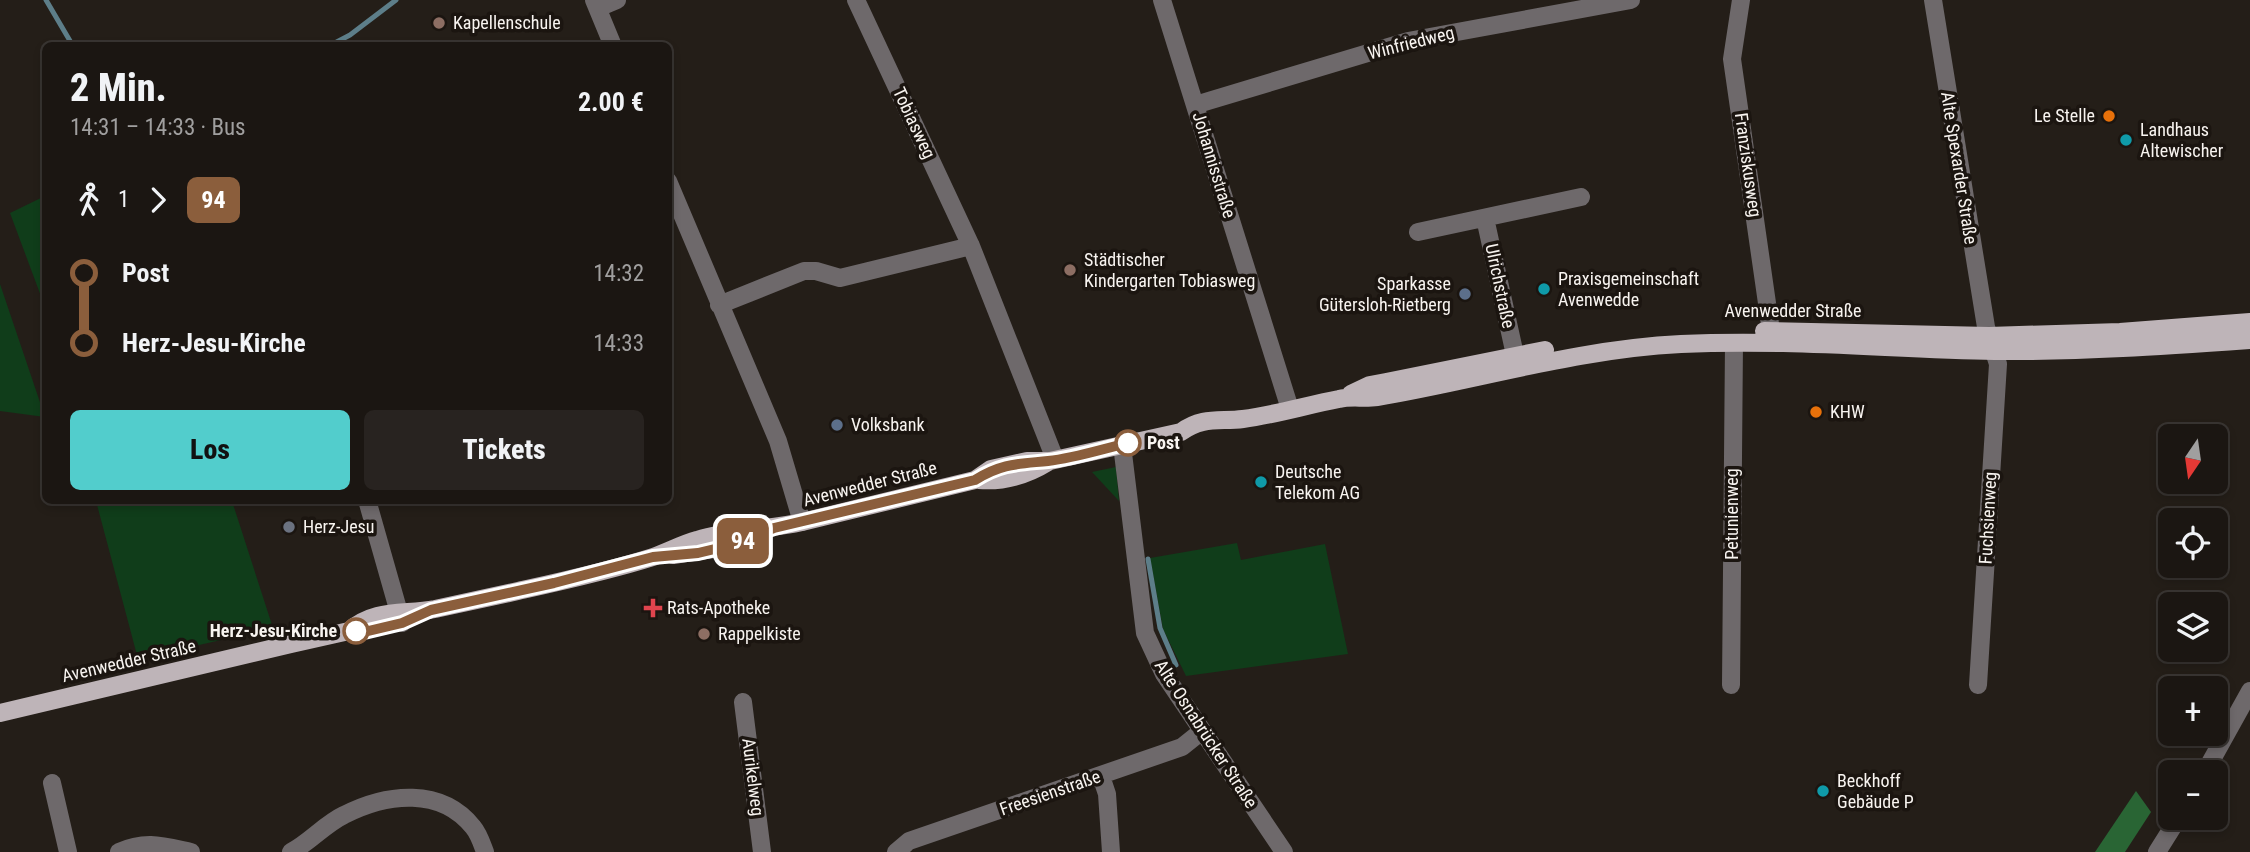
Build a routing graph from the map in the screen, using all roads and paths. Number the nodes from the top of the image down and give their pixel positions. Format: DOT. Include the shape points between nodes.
graph roads {
  1 [pos="617,0"];
  2 [pos="856,0"];
  3 [pos="1162,0"];
  4 [pos="1631,0"];
  5 [pos="1741,0"];
  6 [pos="1933,0"];
  7 [pos="596,4"];
  8 [pos="611,42"];
  9 [pos="1195,105"];
  10 [pos="672,191"];
  11 [pos="1581,197"];
  12 [pos="1485,218"];
  13 [pos="1418,232"];
  14 [pos="971,246"];
  15 [pos="719,305"];
  16 [pos="2250,322"];
  17 [pos="1772,331"];
  18 [pos="2250,340"];
  19 [pos="1734,342"];
  20 [pos="1992,343"];
  21 [pos="1515,355"];
  22 [pos="1343,398"];
  23 [pos="1290,409"];
  24 [pos="1122,445"];
  25 [pos="1052,460"];
  26 [pos="368,504"];
  27 [pos="802,522"];
  28 [pos="401,617"];
  29 [pos="1731,685"];
  30 [pos="1978,685"];
  31 [pos="2250,691"];
  32 [pos="743,702"];
  33 [pos="0,713"];
  34 [pos="1202,731"];
  35 [pos="2213,760"];
  36 [pos="1101,776"];
  37 [pos="52,783"];
  38 [pos="2171,830"];
  39 [pos="68,852"];
  40 [pos="119,852"];
  41 [pos="191,852"];
  42 [pos="291,852"];
  43 [pos="485,852"];
  44 [pos="762,852"];
  45 [pos="896,852"];
  46 [pos="1111,852"];
  47 [pos="1284,852"];
  48 [pos="2157,852"];
  1 -- 7 [label="street"];
  2 -- 14 [label="street, Tobiasweg"];
  3 -- 9 [label="street, Johannisstraße"];
  4 -- 9 [label="street, Winfriedweg" via="1408,41"];
  5 -- 17 [label="street, Franziskusweg" via="1732,59"];
  6 -- 20 [label="street, Alte Spexarder Straße"];
  7 -- 8 [label="street"];
  9 -- 23 [label="street, Johannisstraße"];
  10 -- 15 [label="street"];
  11 -- 12 [label="street"];
  12 -- 13 [label="street"];
  12 -- 21 [label="street, Ulrichstraße"];
  14 -- 15 [label="street" via="840,278 804,271"];
  14 -- 25 [label="street, Tobiasweg"];
  15 -- 27 [label="street" via="778,441"];
  16 -- 20 [label="main road, Avenwedder Straße"];
  17 -- 20 [label="main road, Avenwedder Straße"];
  17 -- 21 [label="main road, Avenwedder Straße" via="1673,334"];
  18 -- 20 [label="main road, Avenwedder Straße" via="2074,351"];
  19 -- 20 [label="main road, Avenwedder Straße"];
  19 -- 22 [label="main road, Avenwedder Straße" via="1608,351 1375,397"];
  19 -- 29 [label="street, Petunienweg"];
  20 -- 30 [label="street, Fuchsienweg" via="1998,364"];
  21 -- 22 [label="main road, Avenwedder Straße" via="1370,385"];
  22 -- 23 [label="main road, Avenwedder Straße"];
  23 -- 24 [label="main road, Avenwedder Straße" via="1242,419 1226,430 1195,436 1181,432"];
  24 -- 25 [label="main road, Avenwedder Straße"];
  24 -- 34 [label="street, Alte Osnabrücker Straße" via="1145,633 1164,674"];
  25 -- 27 [label="main road, Avenwedder Straße" via="992,469 975,480"];
  26 -- 28 [label="street"];
  27 -- 28 [label="main road, Avenwedder Straße" via="737,530 554,583"];
  28 -- 33 [label="main road, Avenwedder Straße" via="364,632 349,631"];
  31 -- 35 [label="street"];
  32 -- 44 [label="street, Aurikelweg"];
  34 -- 36 [label="street, Freesienstraße" via="1182,747"];
  34 -- 47 [label="street, Alte Osnabrücker Straße"];
  36 -- 45 [label="street, Freesienstraße" via="909,841"];
  36 -- 46 [label="street" via="1107,794"];
  37 -- 39 [label="street"];
  38 -- 48 [label="street"];
  40 -- 41 [label="street" via="146,845"];
  42 -- 43 [label="street" via="342,816 377,801 411,797 451,806 475,828"];
}
